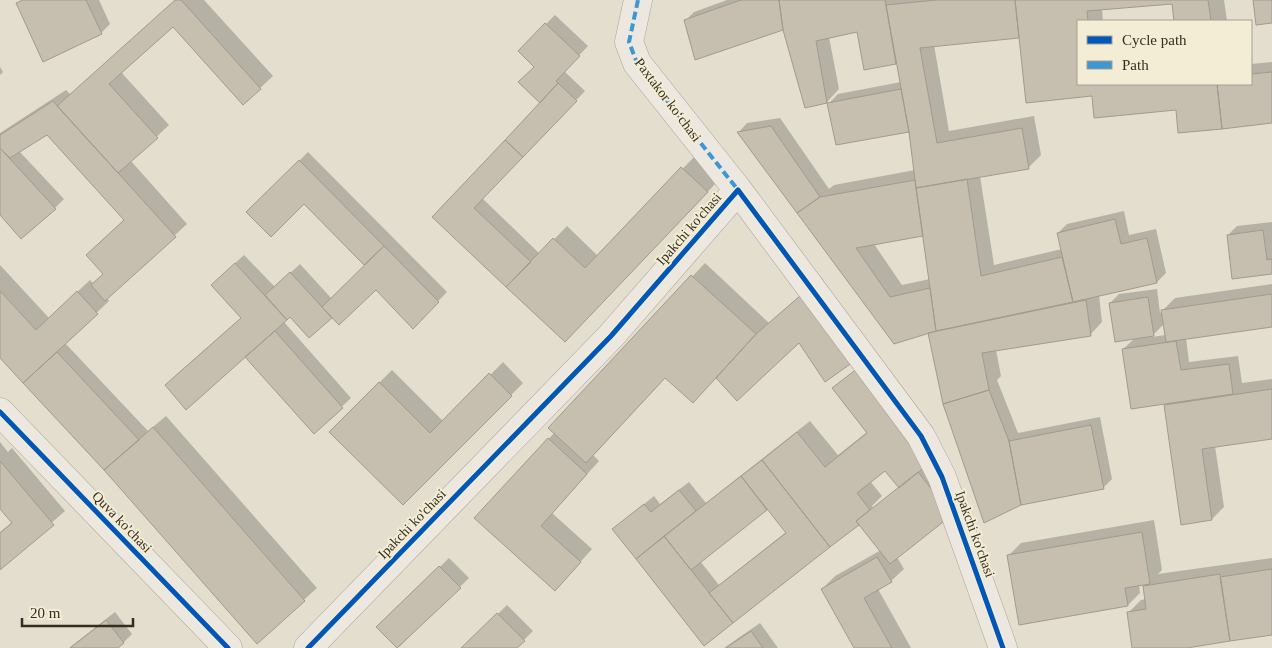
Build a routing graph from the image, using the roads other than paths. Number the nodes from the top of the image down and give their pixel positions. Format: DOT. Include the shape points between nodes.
graph roads {
  1 [pos="638,0"];
  2 [pos="738,190"];
  3 [pos="0,412"];
  4 [pos="228,648"];
  5 [pos="308,648"];
  6 [pos="1003,648"];
  1 -- 2 [label="street, Paxtakor koʻchasi" via="629,42 637,63"];
  2 -- 5 [label="street, Ipakchi ko'chasi" via="611,336"];
  2 -- 6 [label="street, Ipakchi ko'chasi" via="921,436 942,477"];
  3 -- 4 [label="street, Quva ko'chasi"];
}
